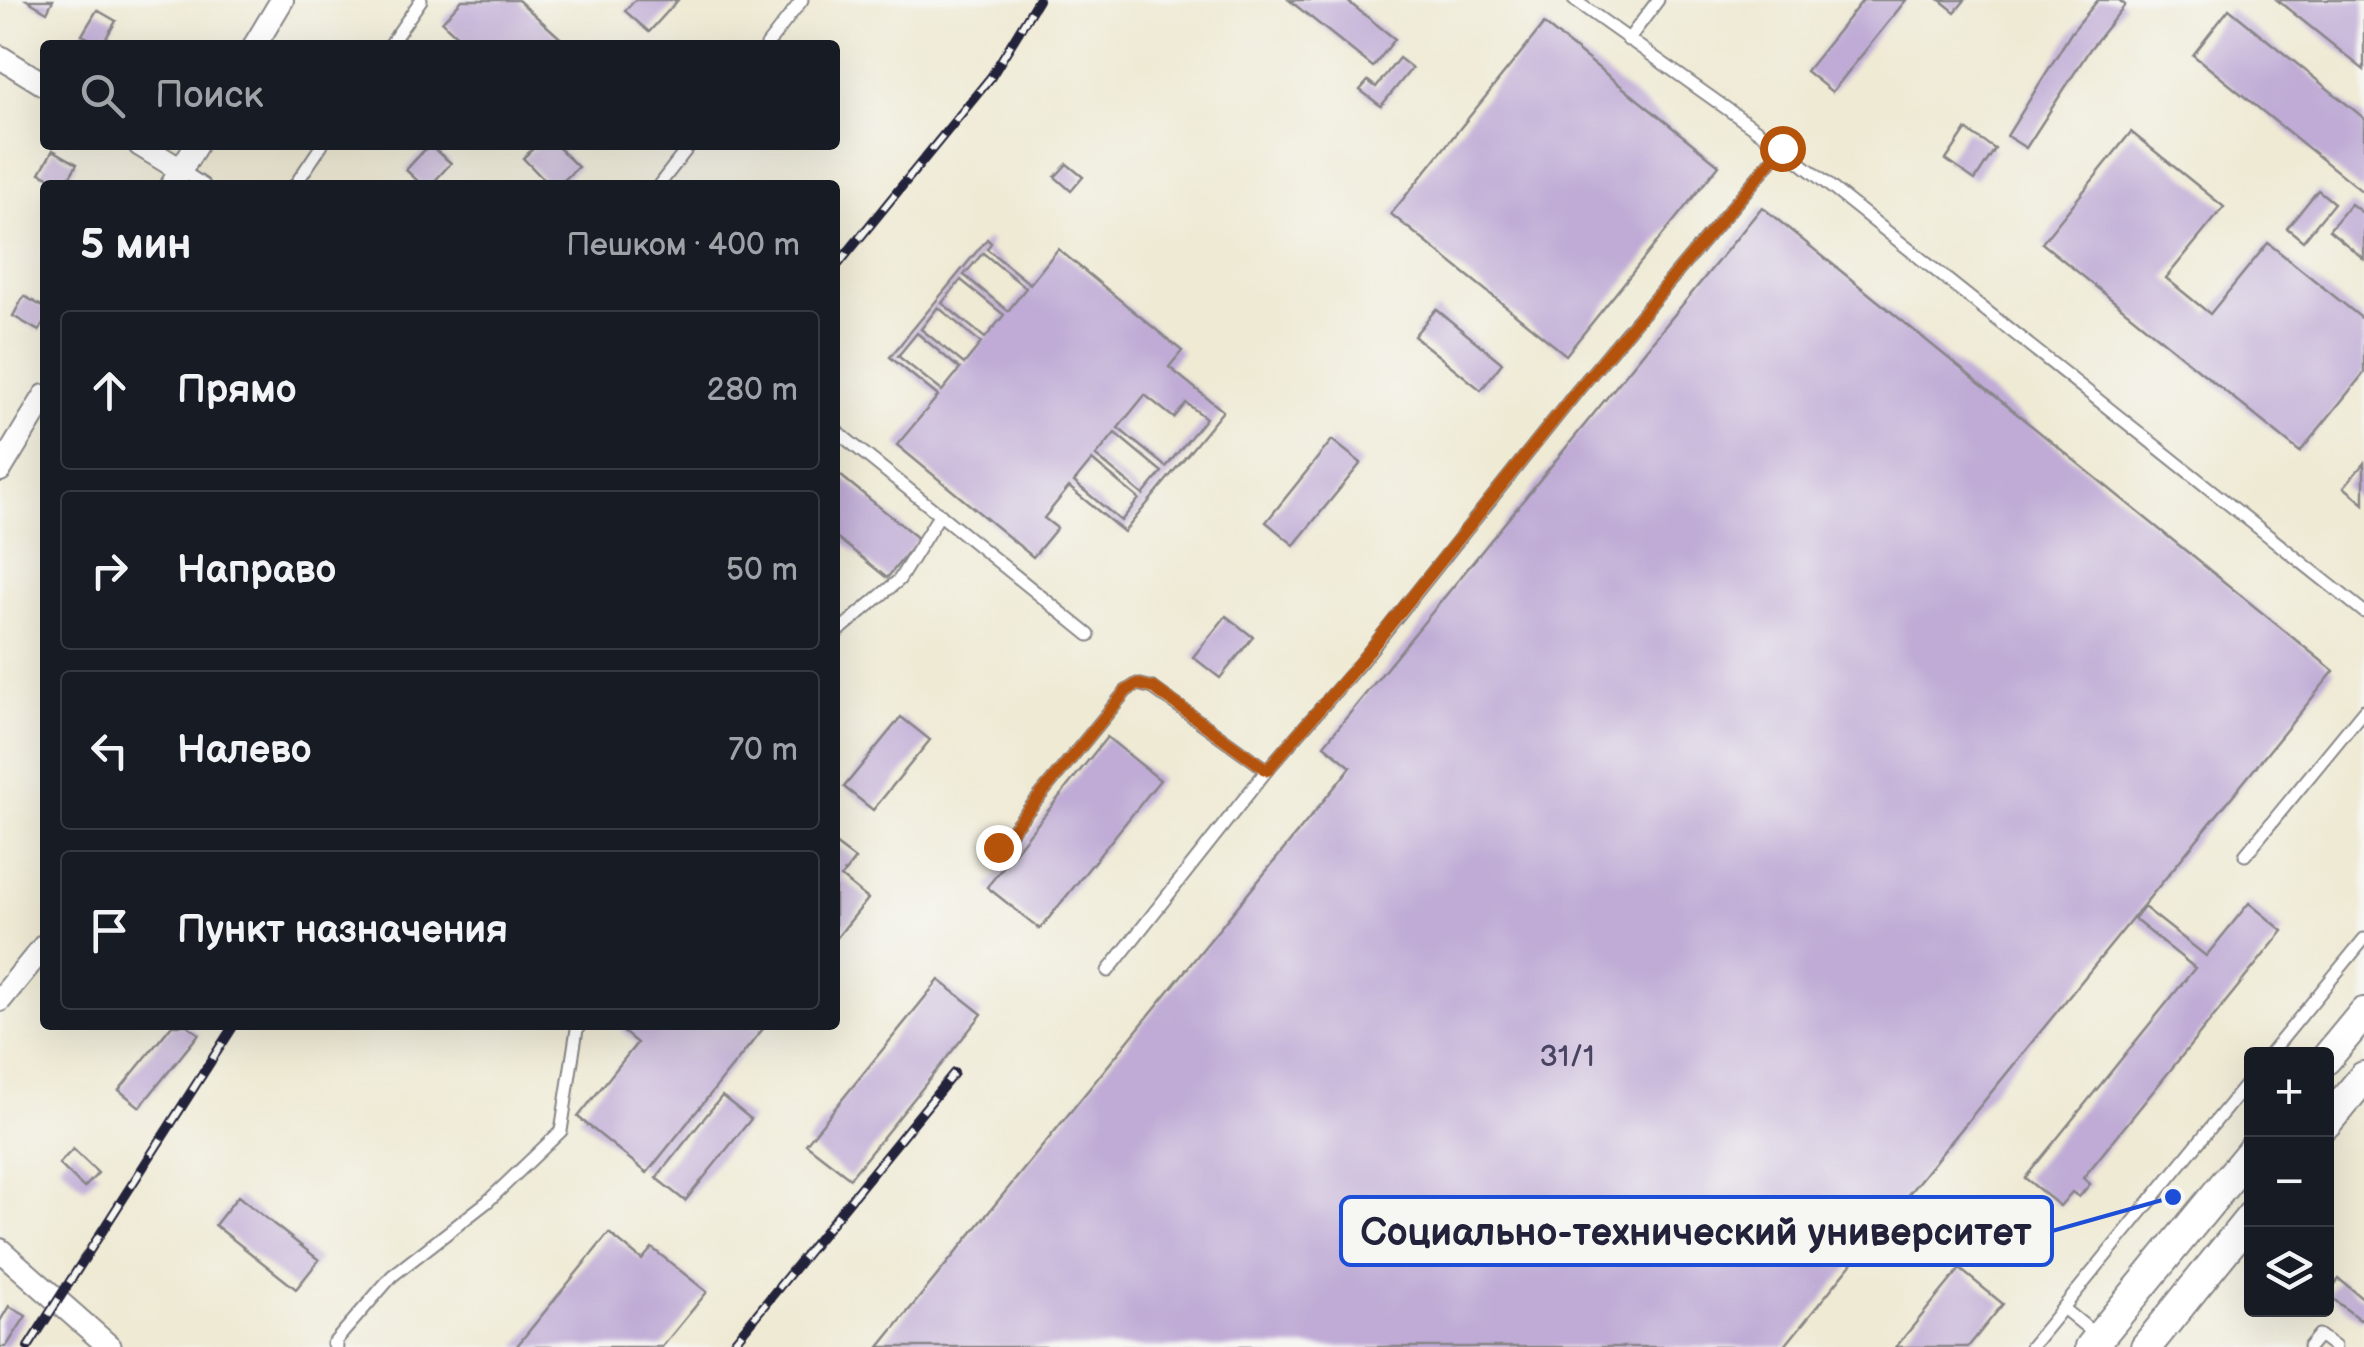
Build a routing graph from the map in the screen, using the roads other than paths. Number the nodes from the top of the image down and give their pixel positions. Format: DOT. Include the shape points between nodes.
graph roads {
  1 [pos="282,0"];
  2 [pos="421,0"];
  3 [pos="802,0"];
  4 [pos="1574,0"];
  5 [pos="1658,0"];
  6 [pos="258,40"];
  7 [pos="393,40"];
  8 [pos="772,40"];
  9 [pos="1628,40"];
  10 [pos="0,57"];
  11 [pos="40,83"];
  12 [pos="1782,148"];
  13 [pos="145,150"];
  14 [pos="193,150"];
  15 [pos="318,150"];
  16 [pos="686,150"];
  17 [pos="176,178"];
  18 [pos="298,180"];
  19 [pos="663,180"];
  20 [pos="38,423"];
  21 [pos="840,434"];
  22 [pos="0,470"];
  23 [pos="940,514"];
  24 [pos="2364,612"];
  25 [pos="840,630"];
  26 [pos="1090,635"];
  27 [pos="2364,710"];
  28 [pos="1267,770"];
  29 [pos="998,847"];
  30 [pos="2246,856"];
  31 [pos="2364,939"];
  32 [pos="40,951"];
  33 [pos="1108,972"];
  34 [pos="0,1000"];
  35 [pos="2364,1012"];
  36 [pos="577,1030"];
  37 [pos="2276,1047"];
  38 [pos="2334,1048"];
  39 [pos="2364,1076"];
  40 [pos="2244,1087"];
  41 [pos="2334,1113"];
  42 [pos="2244,1160"];
  43 [pos="2244,1226"];
  44 [pos="0,1250"];
  45 [pos="2063,1308"];
  46 [pos="2101,1344"];
  47 [pos="110,1347"];
  48 [pos="337,1347"];
  49 [pos="2031,1347"];
  50 [pos="2146,1347"];
  51 [pos="2309,1347"];
  52 [pos="2335,1347"];
  1 -- 6 [label="street"];
  2 -- 7 [label="lane"];
  3 -- 8 [label="lane"];
  4 -- 9 [label="lane"];
  5 -- 9 [label="lane"];
  9 -- 12 [label="lane"];
  10 -- 11 [label="street"];
  12 -- 24 [label="lane"];
  12 -- 28 [label="lane"];
  13 -- 17 [label="street"];
  14 -- 17 [label="street"];
  15 -- 18 [label="lane"];
  16 -- 19 [label="lane"];
  20 -- 22 [label="street"];
  21 -- 23 [label="lane"];
  23 -- 25 [label="lane" via="899,580"];
  23 -- 26 [label="lane"];
  27 -- 30 [label="lane"];
  28 -- 29 [label="lane" via="1154,688 1137,684"];
  28 -- 33 [label="lane"];
  31 -- 37 [label="lane"];
  32 -- 34 [label="street"];
  35 -- 38 [label="street"];
  36 -- 48 [label="lane" via="561,1131 487,1202 392,1276"];
  39 -- 41 [label="street"];
  40 -- 45 [label="lane"];
  42 -- 46 [label="street"];
  43 -- 50 [label="street"];
  44 -- 47 [label="street"];
  45 -- 46 [label="lane"];
  45 -- 49 [label="lane"];
  51 -- 52 [label="lane" via="2319,1334"];
}
